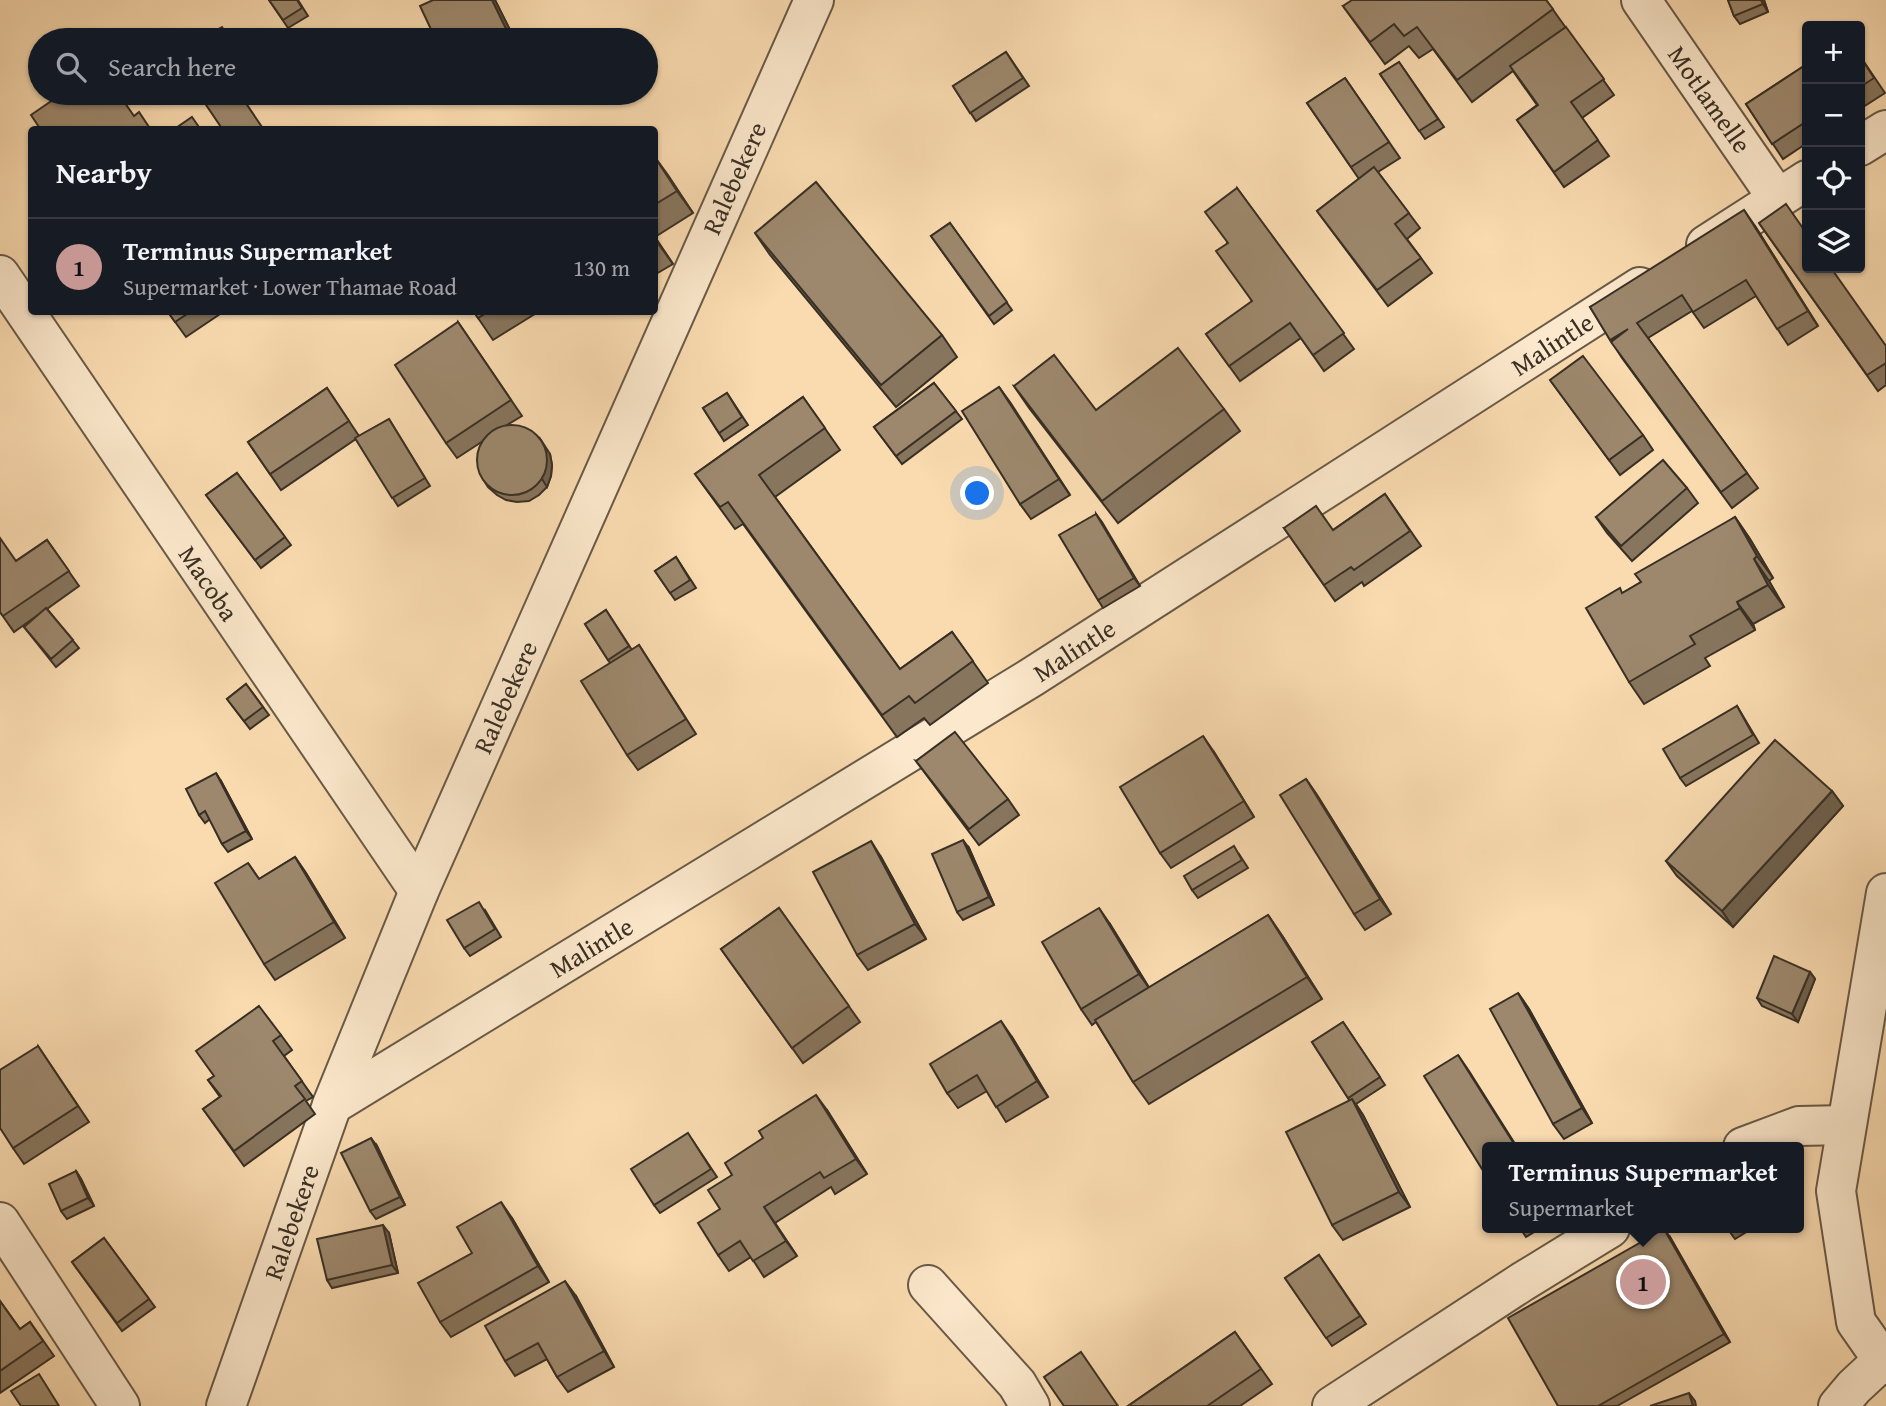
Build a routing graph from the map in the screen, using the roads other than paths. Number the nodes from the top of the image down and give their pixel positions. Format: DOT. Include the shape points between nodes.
graph roads {
  1 [pos="814,0"];
  2 [pos="1641,0"];
  3 [pos="1886,130"];
  4 [pos="1865,143"];
  5 [pos="1793,189"];
  6 [pos="0,275"];
  7 [pos="419,891"];
  8 [pos="1886,893"];
  9 [pos="1877,997"];
  10 [pos="332,1105"];
  11 [pos="1846,1125"];
  12 [pos="1756,1142"];
  13 [pos="0,1222"];
  14 [pos="1603,1233"];
  15 [pos="928,1285"];
  16 [pos="1878,1344"];
  17 [pos="120,1406"];
  18 [pos="226,1406"];
  19 [pos="1030,1406"];
  20 [pos="1332,1406"];
  21 [pos="1838,1406"];
  1 -- 7 [label="street, Ralebekere"];
  2 -- 5 [label="street, Motlamelle"];
  3 -- 4 [label="street"];
  5 -- 10 [label="street, Malintle" via="1032,677"];
  6 -- 7 [label="street, Macoba"];
  7 -- 10 [label="street, Ralebekere"];
  8 -- 9 [label="street"];
  9 -- 11 [label="street"];
  10 -- 18 [label="street, Ralebekere"];
  11 -- 12 [label="street" via="1799,1126"];
  11 -- 16 [label="street" via="1836,1191"];
  13 -- 17 [label="street"];
  14 -- 20 [label="street"];
  15 -- 19 [label="street" via="1017,1384"];
  16 -- 21 [label="street"];
}
